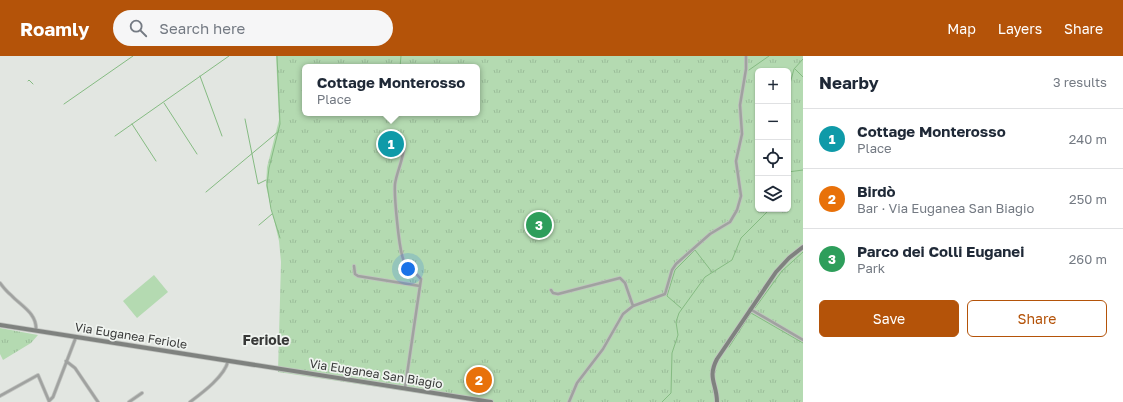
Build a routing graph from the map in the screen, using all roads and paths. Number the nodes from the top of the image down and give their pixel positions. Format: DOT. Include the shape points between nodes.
graph roads {
  1 [pos="746,56"];
  2 [pos="404,142"];
  3 [pos="803,247"];
  4 [pos="354,266"];
  5 [pos="0,283"];
  6 [pos="420,286"];
  7 [pos="551,290"];
  8 [pos="633,306"];
  9 [pos="750,309"];
  10 [pos="0,325"];
  11 [pos="36,332"];
  12 [pos="76,338"];
  13 [pos="803,340"];
  14 [pos="66,361"];
  15 [pos="228,361"];
  16 [pos="258,366"];
  17 [pos="405,388"];
  18 [pos="142,394"];
  19 [pos="0,396"];
  20 [pos="717,397"];
  21 [pos="467,400"];
  22 [pos="49,401"];
  23 [pos="98,402"];
  24 [pos="129,402"];
  25 [pos="190,402"];
  26 [pos="491,402"];
  27 [pos="569,402"];
  28 [pos="717,402"];
  29 [pos="721,402"];
  1 -- 8 [label="street" via="740,104 742,134 736,161 741,196 735,216 676,264 665,294"];
  2 -- 6 [label="street" via="395,193 401,250 404,261 421,279"];
  3 -- 9 [label="main road" via="776,272"];
  4 -- 6 [label="street" via="358,276"];
  5 -- 11 [label="street" via="31,313 35,319"];
  6 -- 17 [label="street"];
  7 -- 8 [label="street" via="553,294 558,294 620,278"];
  8 -- 27 [label="street" via="623,314 603,349 577,384"];
  9 -- 13 [label="street"];
  9 -- 20 [label="main road" via="713,368 712,380"];
  10 -- 11 [label="main road, Via Euganea Feriole"];
  11 -- 12 [label="main road, Via Euganea Feriole"];
  12 -- 14 [label="street"];
  12 -- 15 [label="main road, Via Euganea Feriole"];
  14 -- 22 [label="street" via="53,397"];
  14 -- 23 [label="street" via="76,368"];
  15 -- 16 [label="main road, Via Euganea Feriole"];
  15 -- 25 [label="street" via="225,371"];
  16 -- 17 [label="main road, Via Euganea San Biagio"];
  17 -- 21 [label="main road, Via Euganea San Biagio"];
  18 -- 24 [label="street"];
  19 -- 22 [label="street" via="38,375"];
  20 -- 28 [label="main road"];
  20 -- 29 [label="main road"];
  21 -- 26 [label="main road, Via Euganea San Biagio"];
}
